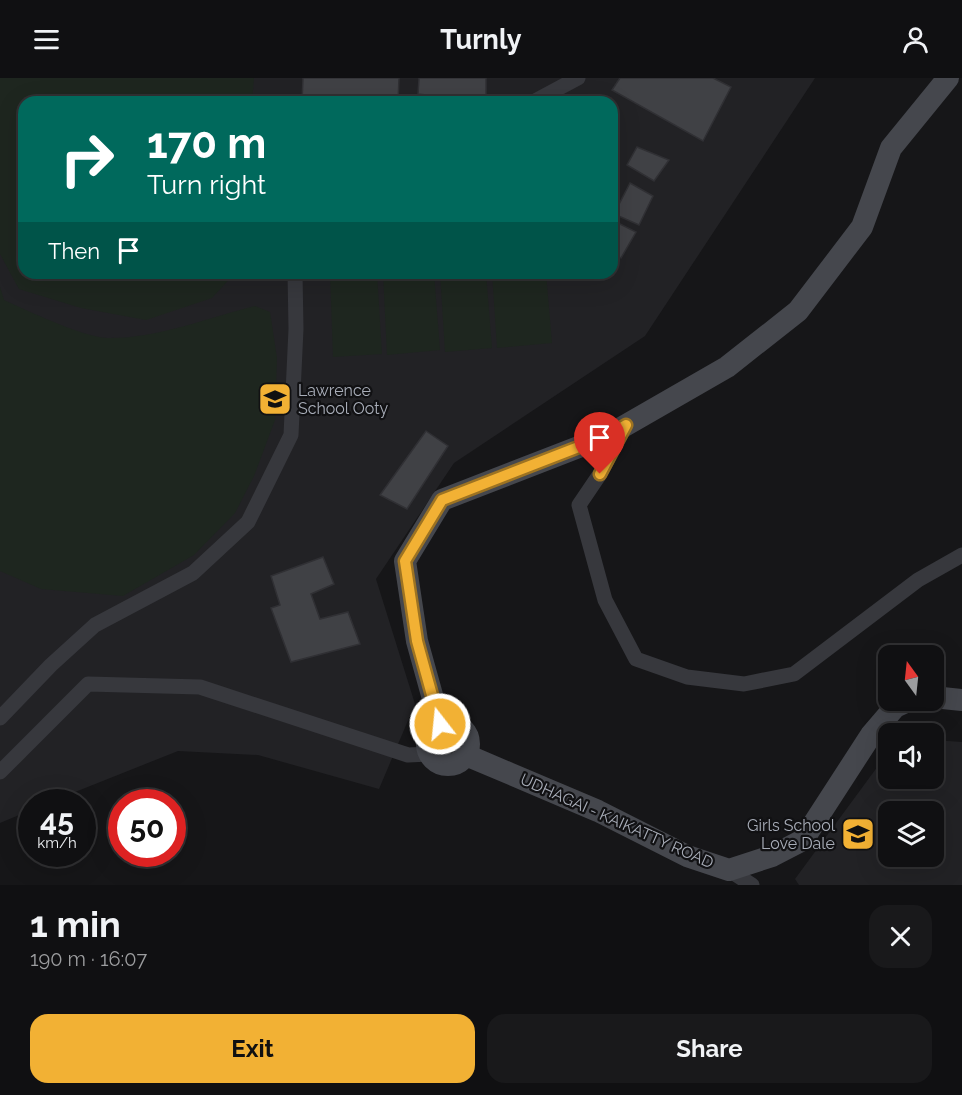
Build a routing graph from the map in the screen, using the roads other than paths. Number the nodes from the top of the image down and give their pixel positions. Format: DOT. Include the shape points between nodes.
graph roads {
  1 [pos="578,78"];
  2 [pos="948,78"];
  3 [pos="544,96"];
  4 [pos="295,279"];
  5 [pos="626,425"];
  6 [pos="962,555"];
  7 [pos="944,698"];
  8 [pos="962,700"];
  9 [pos="892,711"];
  10 [pos="0,718"];
  11 [pos="440,724"];
  12 [pos="429,754"];
  13 [pos="466,755"];
  14 [pos="0,772"];
  15 [pos="729,870"];
  16 [pos="752,885"];
  1 -- 3 [label="street"];
  2 -- 5 [label="main road" via="891,148 862,226 798,311 728,367"];
  4 -- 10 [label="street" via="291,435 248,522 193,573 95,625"];
  5 -- 6 [label="street" via="579,505 605,600 636,659 687,677 744,684 794,674 918,580"];
  5 -- 11 [label="main road" via="607,436 442,500 405,561 417,641"];
  7 -- 8 [label="main road"];
  9 -- 15 [label="main road, UDHAGAI - KAIKATTY ROAD" via="871,735 803,840 772,856"];
  11 -- 12 [label="main road" via="428,737"];
  11 -- 13 [label="main road" via="461,728 468,740"];
  12 -- 13 [label="main road" via="447,765"];
  12 -- 14 [label="street" via="408,755 200,687 88,684"];
  13 -- 15 [label="main road, UDHAGAI - KAIKATTY ROAD" via="598,811 687,856"];
  15 -- 16 [label="street"];
}
